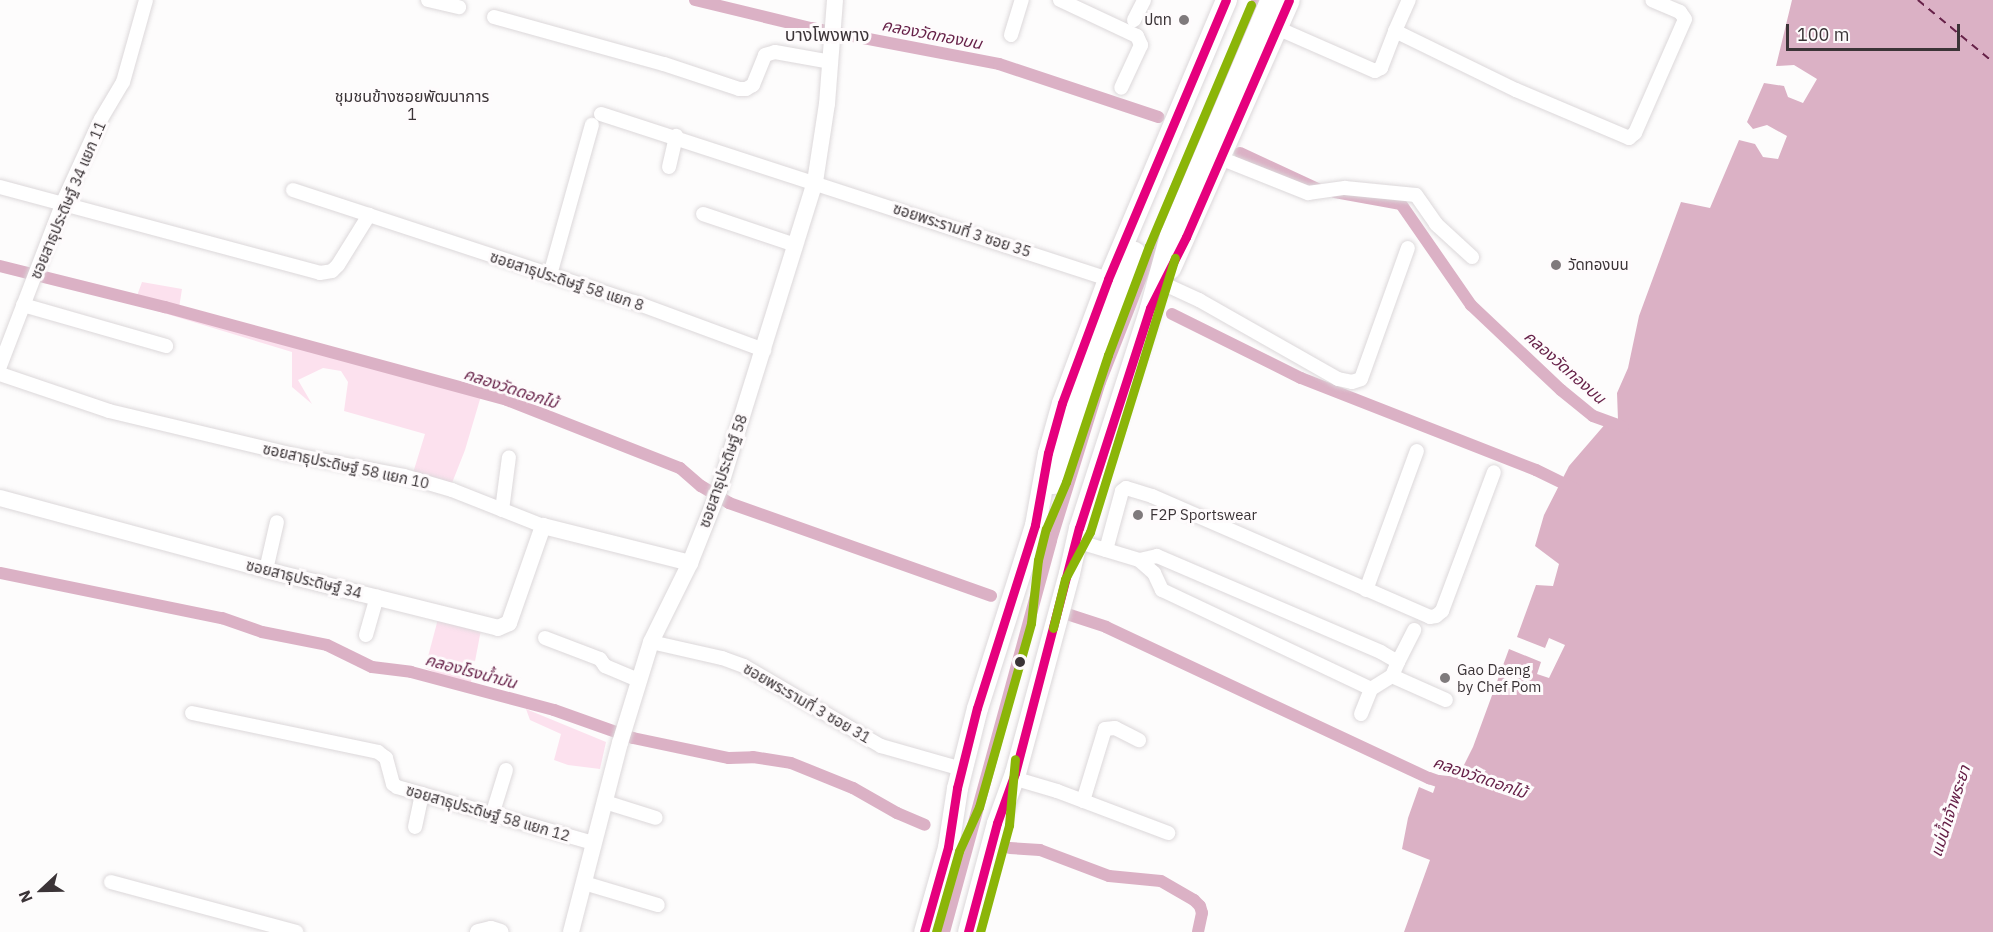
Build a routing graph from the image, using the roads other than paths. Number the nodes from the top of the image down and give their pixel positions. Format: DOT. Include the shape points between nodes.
graph roads {
  1 [pos="146,0"];
  2 [pos="428,0"];
  3 [pos="836,0"];
  4 [pos="1022,0"];
  5 [pos="1060,0"];
  6 [pos="1144,0"];
  7 [pos="1226,0"];
  8 [pos="1240,0"];
  9 [pos="1270,0"];
  10 [pos="1289,0"];
  11 [pos="1409,0"];
  12 [pos="1652,0"];
  13 [pos="459,8"];
  14 [pos="494,17"];
  15 [pos="1134,20"];
  16 [pos="1276,28"];
  17 [pos="1395,31"];
  18 [pos="1011,35"];
  19 [pos="831,62"];
  20 [pos="1122,88"];
  21 [pos="601,114"];
  22 [pos="592,125"];
  23 [pos="676,136"];
  24 [pos="1220,158"];
  25 [pos="669,167"];
  26 [pos="815,182"];
  27 [pos="0,187"];
  28 [pos="292,190"];
  29 [pos="63,202"];
  30 [pos="703,214"];
  31 [pos="369,215"];
  32 [pos="795,245"];
  33 [pos="1408,248"];
  34 [pos="1472,257"];
  35 [pos="550,275"];
  36 [pos="1108,279"];
  37 [pos="1162,283"];
  38 [pos="23,305"];
  39 [pos="1150,308"];
  40 [pos="6,332"];
  41 [pos="166,346"];
  42 [pos="764,350"];
  43 [pos="0,366"];
  44 [pos="0,374"];
  45 [pos="1417,451"];
  46 [pos="509,457"];
  47 [pos="1494,472"];
  48 [pos="0,498"];
  49 [pos="502,510"];
  50 [pos="277,522"];
  51 [pos="1035,525"];
  52 [pos="543,526"];
  53 [pos="1076,541"];
  54 [pos="1106,550"];
  55 [pos="1139,560"];
  56 [pos="690,563"];
  57 [pos="266,570"];
  58 [pos="1366,590"];
  59 [pos="377,597"];
  60 [pos="1414,630"];
  61 [pos="366,635"];
  62 [pos="545,638"];
  63 [pos="651,642"];
  64 [pos="1398,662"];
  65 [pos="1392,676"];
  66 [pos="638,680"];
  67 [pos="1371,689"];
  68 [pos="1446,700"];
  69 [pos="192,713"];
  70 [pos="1360,714"];
  71 [pos="1139,740"];
  72 [pos="962,769"];
  73 [pos="506,770"];
  74 [pos="1013,778"];
  75 [pos="422,794"];
  76 [pos="1083,801"];
  77 [pos="605,802"];
  78 [pos="493,812"];
  79 [pos="656,818"];
  80 [pos="415,827"];
  81 [pos="1168,833"];
  82 [pos="594,843"];
  83 [pos="111,882"];
  84 [pos="584,883"];
  85 [pos="658,905"];
  86 [pos="296,932"];
  87 [pos="478,932"];
  88 [pos="501,932"];
  89 [pos="571,932"];
  90 [pos="924,932"];
  91 [pos="968,932"];
  1 -- 29 [label="street, ซอยสาธุประดิษฐ์ 34 แยก 11" via="123,82 101,119"];
  2 -- 13 [label="street"];
  3 -- 19 [label="street, ซอยสาธุประดิษฐ์ 58"];
  4 -- 18 [label="street"];
  5 -- 20 [label="street" via="1137,36 1141,45"];
  6 -- 15 [label="street"];
  7 -- 36 [label="main road"];
  8 -- 51 [label="main road" via="1138,242"];
  9 -- 39 [label="main road" via="1170,235"];
  10 -- 16 [label="main road"];
  11 -- 17 [label="street"];
  12 -- 17 [label="street" via="1680,12 1685,19 1635,133 1629,138 1516,90"];
  14 -- 19 [label="street" via="746,89 753,86 765,54 776,52"];
  16 -- 17 [label="street" via="1375,71 1381,68"];
  16 -- 24 [label="main road"];
  19 -- 26 [label="street, ซอยสาธุประดิษฐ์ 58"];
  21 -- 23 [label="street, ซอยพระรามที่ 3 ซอย 35"];
  22 -- 35 [label="street"];
  23 -- 25 [label="street"];
  23 -- 26 [label="street, ซอยพระรามที่ 3 ซอย 35"];
  24 -- 34 [label="street" via="1308,193 1354,188 1416,195 1436,224"];
  24 -- 37 [label="main road"];
  26 -- 32 [label="street, ซอยสาธุประดิษฐ์ 58"];
  26 -- 36 [label="street, ซอยพระรามที่ 3 ซอย 35"];
  27 -- 29 [label="street"];
  28 -- 31 [label="street, ซอยสาธุประดิษฐ์ 58 แยก 8"];
  29 -- 31 [label="street" via="320,273 332,271 338,265"];
  29 -- 38 [label="street, ซอยสาธุประดิษฐ์ 34 แยก 11"];
  30 -- 32 [label="street"];
  31 -- 35 [label="street, ซอยสาธุประดิษฐ์ 58 แยก 8"];
  32 -- 42 [label="street, ซอยสาธุประดิษฐ์ 58"];
  33 -- 37 [label="street" via="1361,379 1352,382 1338,379"];
  35 -- 42 [label="street, ซอยสาธุประดิษฐ์ 58 แยก 8"];
  36 -- 51 [label="main road" via="1062,403"];
  37 -- 39 [label="main road"];
  38 -- 40 [label="street, ซอยสาธุประดิษฐ์ 34 แยก 11"];
  38 -- 41 [label="street"];
  39 -- 53 [label="main road"];
  40 -- 43 [label="street, ซอยสาธุประดิษฐ์ 34 แยก 11"];
  42 -- 56 [label="street, ซอยสาธุประดิษฐ์ 58"];
  44 -- 49 [label="street, ซอยสาธุประดิษฐ์ 58 แยก 10" via="109,411 279,452 404,476"];
  45 -- 58 [label="street"];
  46 -- 49 [label="street"];
  47 -- 58 [label="street" via="1437,616 1430,617"];
  48 -- 57 [label="street, ซอยสาธุประดิษฐ์ 34"];
  49 -- 52 [label="street, ซอยสาธุประดิษฐ์ 58 แยก 10"];
  50 -- 57 [label="street"];
  51 -- 72 [label="main road"];
  52 -- 56 [label="street, ซอยสาธุประดิษฐ์ 58 แยก 10"];
  52 -- 59 [label="street, ซอยสาธุประดิษฐ์ 34" via="509,623 504,627"];
  53 -- 54 [label="street"];
  53 -- 74 [label="main road"];
  54 -- 55 [label="street"];
  54 -- 58 [label="street" via="1126,488"];
  55 -- 64 [label="street" via="1157,556"];
  55 -- 67 [label="street" via="1154,573 1162,590"];
  56 -- 63 [label="street, ซอยสาธุประดิษฐ์ 58"];
  57 -- 59 [label="street, ซอยสาธุประดิษฐ์ 34"];
  59 -- 61 [label="street"];
  60 -- 64 [label="street"];
  62 -- 66 [label="street" via="600,659 605,666"];
  63 -- 66 [label="street, ซอยสาธุประดิษฐ์ 58"];
  63 -- 72 [label="street, ซอยพระรามที่ 3 ซอย 31" via="744,666 881,746"];
  64 -- 65 [label="street"];
  65 -- 67 [label="street"];
  65 -- 68 [label="street"];
  66 -- 77 [label="street, ซอยสาธุประดิษฐ์ 58"];
  67 -- 70 [label="street"];
  69 -- 75 [label="street, ซอยสาธุประดิษฐ์ 58 แยก 12" via="378,752 386,758 393,784"];
  71 -- 76 [label="street" via="1115,728 1106,729"];
  72 -- 90 [label="main road" via="948,847"];
  73 -- 78 [label="street"];
  74 -- 76 [label="street"];
  74 -- 91 [label="main road"];
  75 -- 78 [label="street, ซอยสาธุประดิษฐ์ 58 แยก 12"];
  75 -- 80 [label="street"];
  76 -- 81 [label="street"];
  77 -- 79 [label="street"];
  77 -- 82 [label="street, ซอยสาธุประดิษฐ์ 58"];
  78 -- 82 [label="street, ซอยสาธุประดิษฐ์ 58 แยก 12"];
  82 -- 84 [label="street, ซอยสาธุประดิษฐ์ 58"];
  83 -- 86 [label="street"];
  84 -- 85 [label="street"];
  84 -- 89 [label="street, ซอยสาธุประดิษฐ์ 58"];
  87 -- 88 [label="street"];
}
